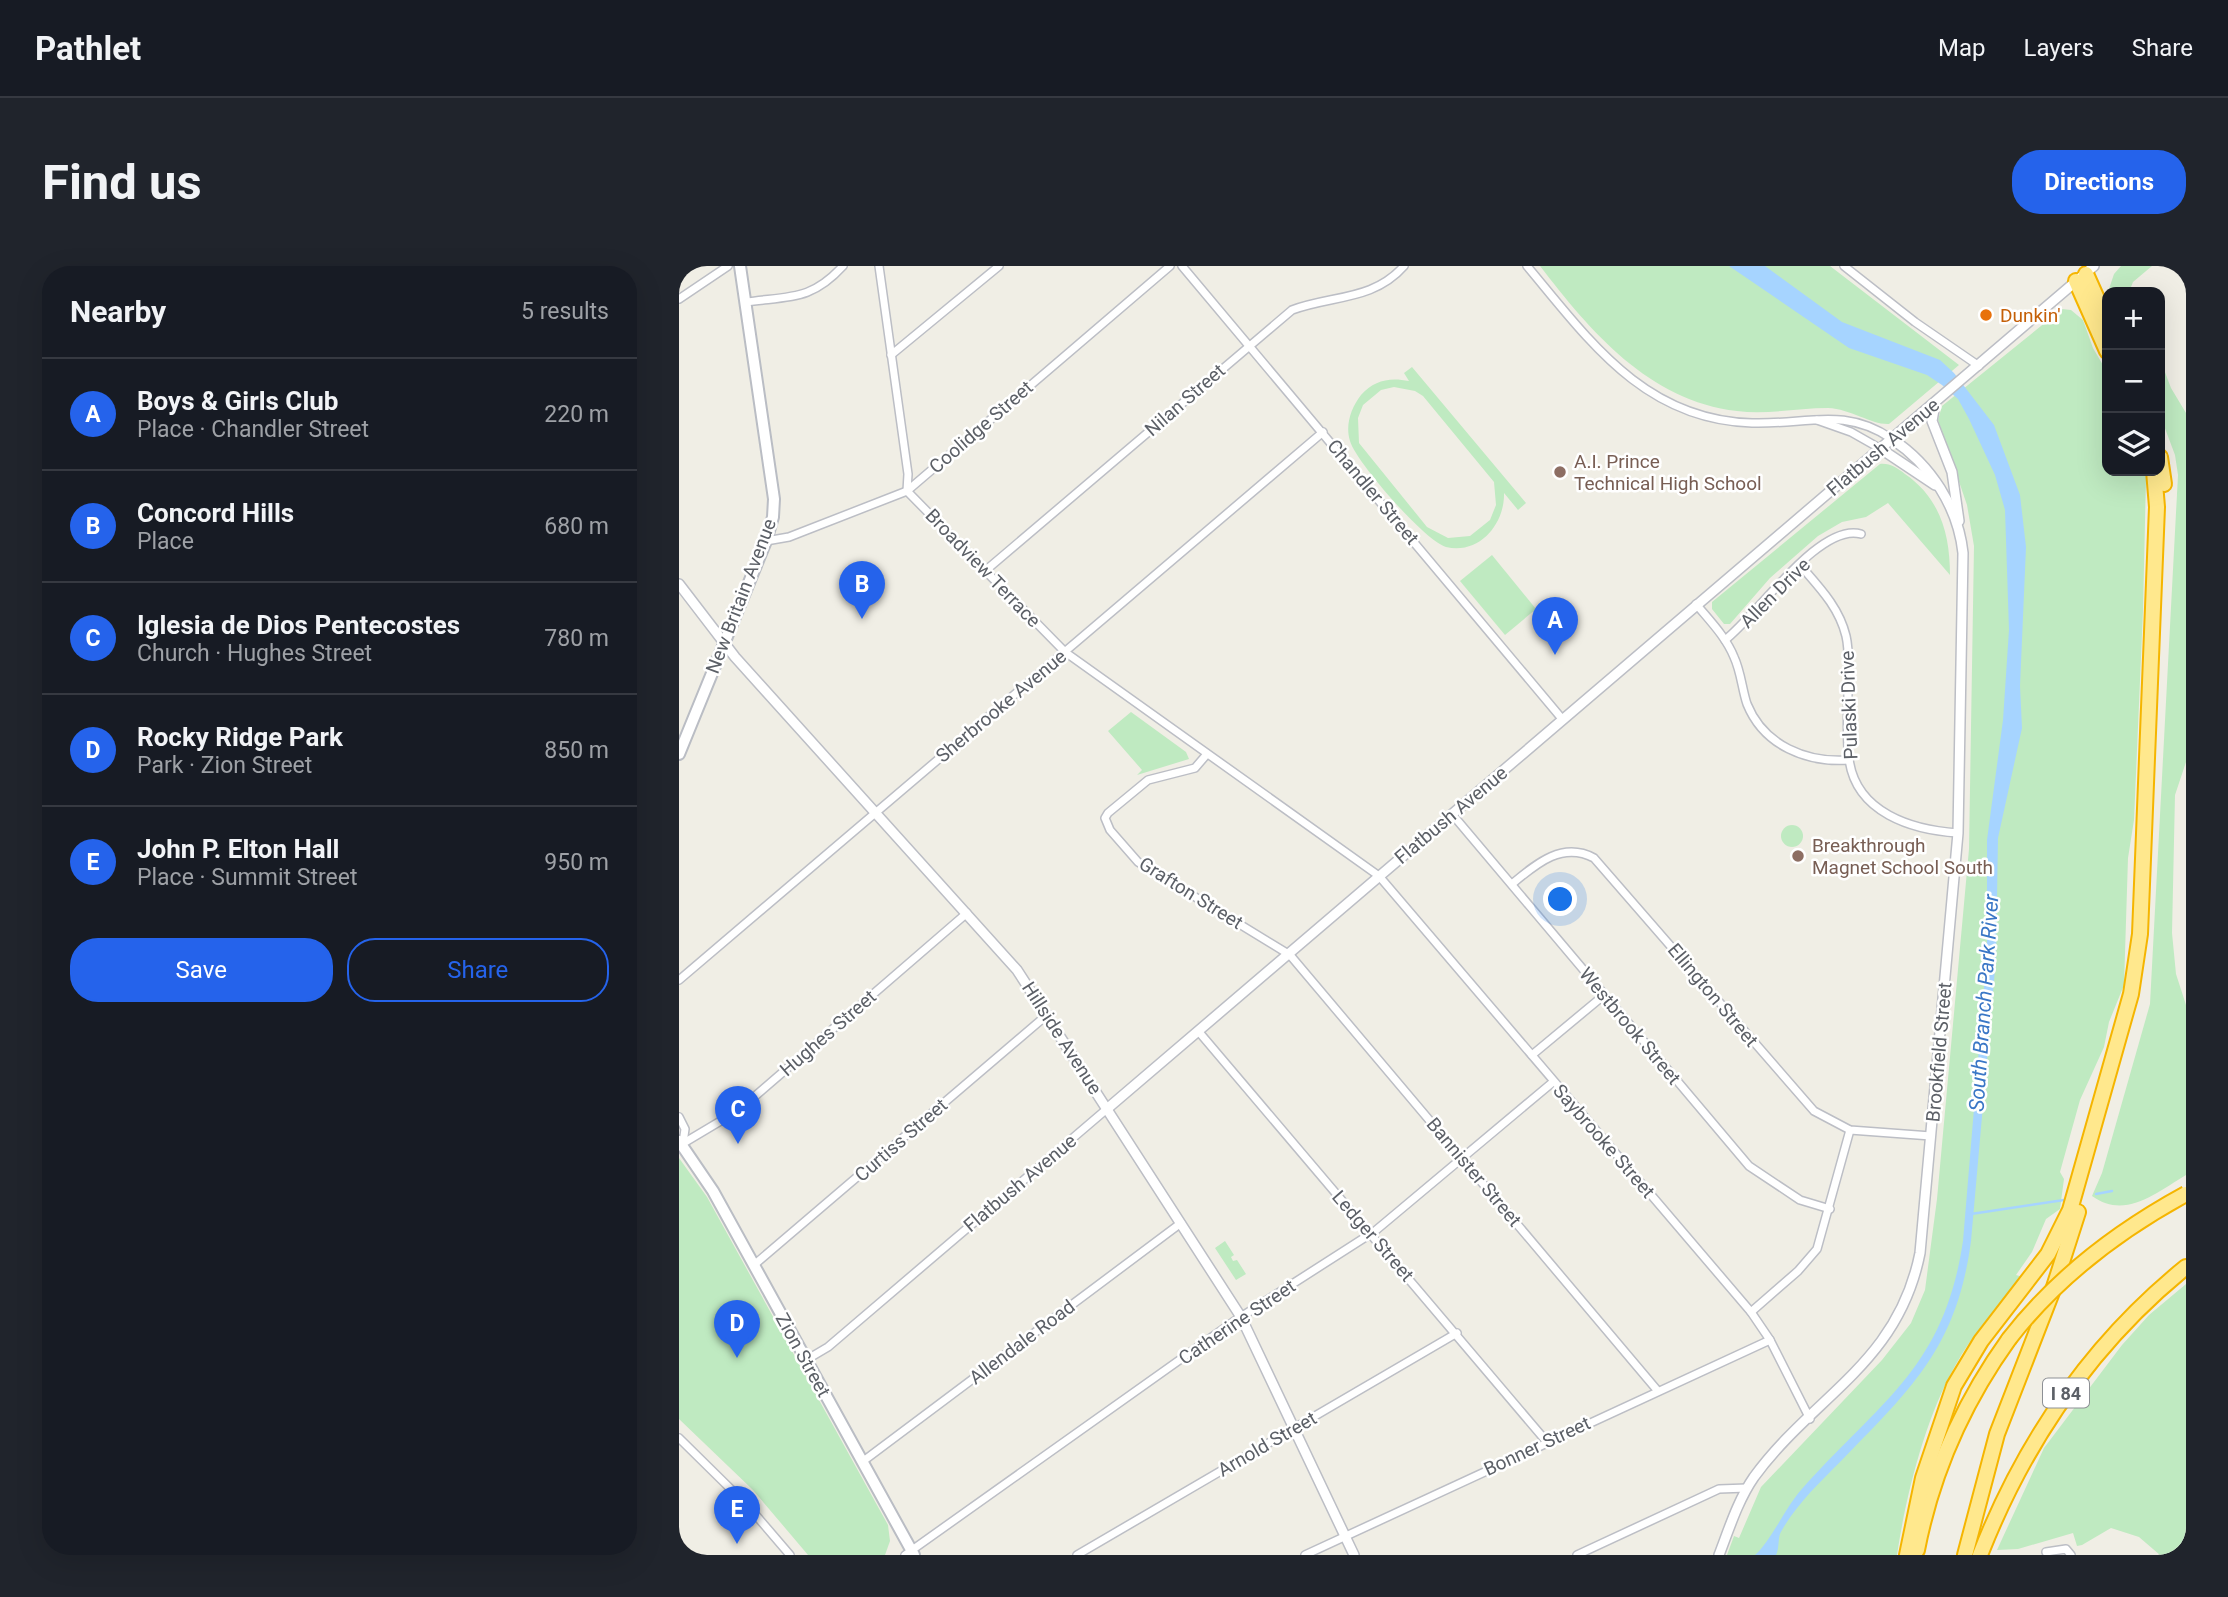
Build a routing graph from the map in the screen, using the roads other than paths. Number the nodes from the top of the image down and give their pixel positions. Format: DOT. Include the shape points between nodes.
graph roads {
  1 [pos="727,266"];
  2 [pos="740,266"];
  3 [pos="843,266"];
  4 [pos="879,266"];
  5 [pos="999,266"];
  6 [pos="1170,266"];
  7 [pos="1182,266"];
  8 [pos="1403,266"];
  9 [pos="1527,266"];
  10 [pos="1844,266"];
  11 [pos="2085,274"];
  12 [pos="679,299"];
  13 [pos="746,302"];
  14 [pos="2102,310"];
  15 [pos="1249,345"];
  16 [pos="2107,350"];
  17 [pos="891,355"];
  18 [pos="1979,366"];
  19 [pos="1936,403"];
  20 [pos="1817,420"];
  21 [pos="1323,432"];
  22 [pos="1892,439"];
  23 [pos="1881,449"];
  24 [pos="2154,476"];
  25 [pos="2162,476"];
  26 [pos="1938,487"];
  27 [pos="907,491"];
  28 [pos="1959,526"];
  29 [pos="1861,534"];
  30 [pos="766,541"];
  31 [pos="1800,565"];
  32 [pos="985,571"];
  33 [pos="679,584"];
  34 [pos="1696,604"];
  35 [pos="1725,640"];
  36 [pos="724,645"];
  37 [pos="1065,652"];
  38 [pos="1563,720"];
  39 [pos="679,754"];
  40 [pos="1207,754"];
  41 [pos="1849,760"];
  42 [pos="876,812"];
  43 [pos="1452,814"];
  44 [pos="1958,833"];
  45 [pos="1380,876"];
  46 [pos="1511,884"];
  47 [pos="967,913"];
  48 [pos="1290,955"];
  49 [pos="679,980"];
  50 [pos="1603,996"];
  51 [pos="1048,1014"];
  52 [pos="1199,1032"];
  53 [pos="1532,1055"];
  54 [pos="1553,1082"];
  55 [pos="1108,1108"];
  56 [pos="679,1117"];
  57 [pos="1850,1130"];
  58 [pos="1931,1136"];
  59 [pos="681,1142"];
  60 [pos="1462,1158"];
  61 [pos="2186,1194"];
  62 [pos="1830,1209"];
  63 [pos="1181,1223"];
  64 [pos="1372,1234"];
  65 [pos="754,1265"];
  66 [pos="2186,1267"];
  67 [pos="1751,1312"];
  68 [pos="1241,1317"];
  69 [pos="1457,1334"];
  70 [pos="1770,1339"];
  71 [pos="806,1360"];
  72 [pos="1657,1390"];
  73 [pos="1809,1419"];
  74 [pos="1294,1428"];
  75 [pos="679,1438"];
  76 [pos="1546,1441"];
  77 [pos="862,1462"];
  78 [pos="1747,1488"];
  79 [pos="1345,1536"];
  80 [pos="1974,1551"];
  81 [pos="2046,1552"];
  82 [pos="2069,1552"];
  83 [pos="910,1553"];
  84 [pos="790,1555"];
  85 [pos="1077,1555"];
  86 [pos="1305,1555"];
  87 [pos="1354,1555"];
  88 [pos="1577,1555"];
  89 [pos="1719,1555"];
  90 [pos="1907,1555"];
  91 [pos="1916,1555"];
  1 -- 12 [label="street"];
  2 -- 13 [label="main road, New Britain Avenue"];
  3 -- 13 [label="street" via="809,294"];
  4 -- 17 [label="street"];
  5 -- 17 [label="street"];
  6 -- 27 [label="street, Coolidge Street"];
  7 -- 15 [label="street, Chandler Street"];
  8 -- 15 [label="street, Nilan Street" via="1371,291 1292,310"];
  9 -- 20 [label="street, Brookfield Street" via="1597,350 1668,401 1725,421"];
  10 -- 18 [label="street"];
  11 -- 14 [label="highway"];
  11 -- 16 [label="highway"];
  11 -- 18 [label="street, Flatbush Avenue"];
  13 -- 30 [label="main road, New Britain Avenue" via="774,499"];
  15 -- 21 [label="street, Chandler Street"];
  15 -- 32 [label="street, Nilan Street"];
  17 -- 27 [label="street"];
  18 -- 19 [label="street, Flatbush Avenue"];
  19 -- 22 [label="street, Flatbush Avenue"];
  19 -- 28 [label="street" via="1932,421 1952,472"];
  20 -- 22 [label="street, Brookfield Street" via="1854,420"];
  20 -- 23 [label="street, Brookfield Street"];
  21 -- 37 [label="street, Sherbrooke Avenue"];
  21 -- 38 [label="street, Chandler Street"];
  22 -- 23 [label="street, Flatbush Avenue"];
  22 -- 26 [label="street, Brookfield Street" via="1922,464"];
  23 -- 26 [label="street, Brookfield Street"];
  23 -- 34 [label="street, Flatbush Avenue"];
  24 -- 90 [label="highway" via="2157,507 2140,934 2131,994 2070,1210 2048,1254 1976,1348 1954,1386 1926,1468"];
  25 -- 80 [label="highway" via="2165,504 2142,982 2074,1226 1997,1434"];
  26 -- 28 [label="street, Brookfield Street"];
  27 -- 30 [label="street, Coolidge Street" via="789,537"];
  27 -- 32 [label="street, Broadview Terrace"];
  28 -- 44 [label="street, Brookfield Street" via="1964,580"];
  29 -- 31 [label="street, Allen Drive" via="1840,534"];
  30 -- 36 [label="main road, New Britain Avenue"];
  31 -- 35 [label="street, Allen Drive"];
  31 -- 41 [label="street, Pulaski Drive" via="1837,611 1846,636"];
  32 -- 37 [label="street, Broadview Terrace"];
  33 -- 36 [label="street, Hillside Avenue"];
  34 -- 35 [label="street"];
  34 -- 38 [label="street, Flatbush Avenue"];
  35 -- 41 [label="street" via="1747,703 1762,729 1792,752"];
  36 -- 39 [label="main road, New Britain Avenue"];
  36 -- 42 [label="street, Hillside Avenue"];
  37 -- 40 [label="street, Broadview Terrace"];
  37 -- 42 [label="street, Sherbrooke Avenue"];
  38 -- 43 [label="street, Flatbush Avenue"];
  40 -- 45 [label="street, Broadview Terrace"];
  40 -- 48 [label="street, Grafton Street" via="1195,768 1144,782 1111,809 1105,818 1107,825 1138,862"];
  41 -- 44 [label="street, Pulaski Drive" via="1871,801 1897,821 1924,830"];
  42 -- 47 [label="street, Hillside Avenue"];
  42 -- 49 [label="street, Sherbrooke Avenue"];
  43 -- 45 [label="street, Flatbush Avenue"];
  43 -- 46 [label="street, Westbrook Street"];
  44 -- 58 [label="street, Brookfield Street"];
  45 -- 48 [label="street, Flatbush Avenue"];
  45 -- 53 [label="street, Saybrooke Street"];
  46 -- 50 [label="street, Westbrook Street"];
  46 -- 57 [label="street, Ellington Street" via="1564,851 1594,858 1801,1098 1828,1121"];
  47 -- 51 [label="street, Hillside Avenue" via="1002,950"];
  47 -- 59 [label="street, Hughes Street" via="739,1110"];
  48 -- 52 [label="street, Flatbush Avenue"];
  48 -- 60 [label="street, Bannister Street"];
  50 -- 53 [label="street"];
  50 -- 62 [label="street, Westbrook Street" via="1749,1166 1800,1200"];
  51 -- 55 [label="street, Hillside Avenue"];
  51 -- 65 [label="street, Curtiss Street"];
  52 -- 55 [label="street, Flatbush Avenue"];
  52 -- 64 [label="street, Ledger Street"];
  53 -- 54 [label="street, Saybrooke Street"];
  54 -- 60 [label="street, Catherine Street"];
  54 -- 67 [label="street, Saybrooke Street"];
  55 -- 63 [label="street, Hillside Avenue"];
  55 -- 71 [label="street, Flatbush Avenue"];
  56 -- 59 [label="street, Zion Street" via="685,1129"];
  57 -- 58 [label="street, Ellington Street"];
  57 -- 62 [label="street"];
  58 -- 73 [label="street, Brookfield Street" via="1920,1253 1906,1300 1881,1345"];
  59 -- 65 [label="main road, Zion Street"];
  60 -- 64 [label="street, Catherine Street"];
  60 -- 72 [label="street, Bannister Street"];
  61 -- 91 [label="highway, bridge" via="2092,1254 2043,1299 2009,1339 1975,1390 1949,1443 1933,1484"];
  62 -- 67 [label="street" via="1809,1260"];
  63 -- 68 [label="street, Hillside Avenue"];
  63 -- 77 [label="street, Allendale Road"];
  64 -- 68 [label="street, Catherine Street"];
  64 -- 69 [label="street, Ledger Street"];
  65 -- 71 [label="main road, Zion Street"];
  66 -- 80 [label="highway, I 84" via="2127,1321 2064,1397"];
  67 -- 70 [label="street, Saybrooke Street"];
  68 -- 74 [label="street, Hillside Avenue"];
  68 -- 83 [label="street, Catherine Street"];
  69 -- 74 [label="street, Arnold Street"];
  69 -- 76 [label="street, Ledger Street"];
  70 -- 72 [label="street, Bonner Street"];
  70 -- 73 [label="street, Saybrooke Street"];
  71 -- 77 [label="main road, Zion Street"];
  72 -- 76 [label="street, Bonner Street"];
  73 -- 78 [label="street, Brookfield Street"];
  74 -- 79 [label="street, Hillside Avenue"];
  74 -- 85 [label="street, Arnold Street"];
  75 -- 84 [label="street"];
  76 -- 79 [label="street, Bonner Street"];
  77 -- 83 [label="main road, Zion Street"];
  78 -- 88 [label="street" via="1719,1489"];
  78 -- 89 [label="street, Brookfield Street"];
  79 -- 86 [label="street, Bonner Street"];
  79 -- 87 [label="street, Hillside Avenue"];
  81 -- 82 [label="street"];
}
